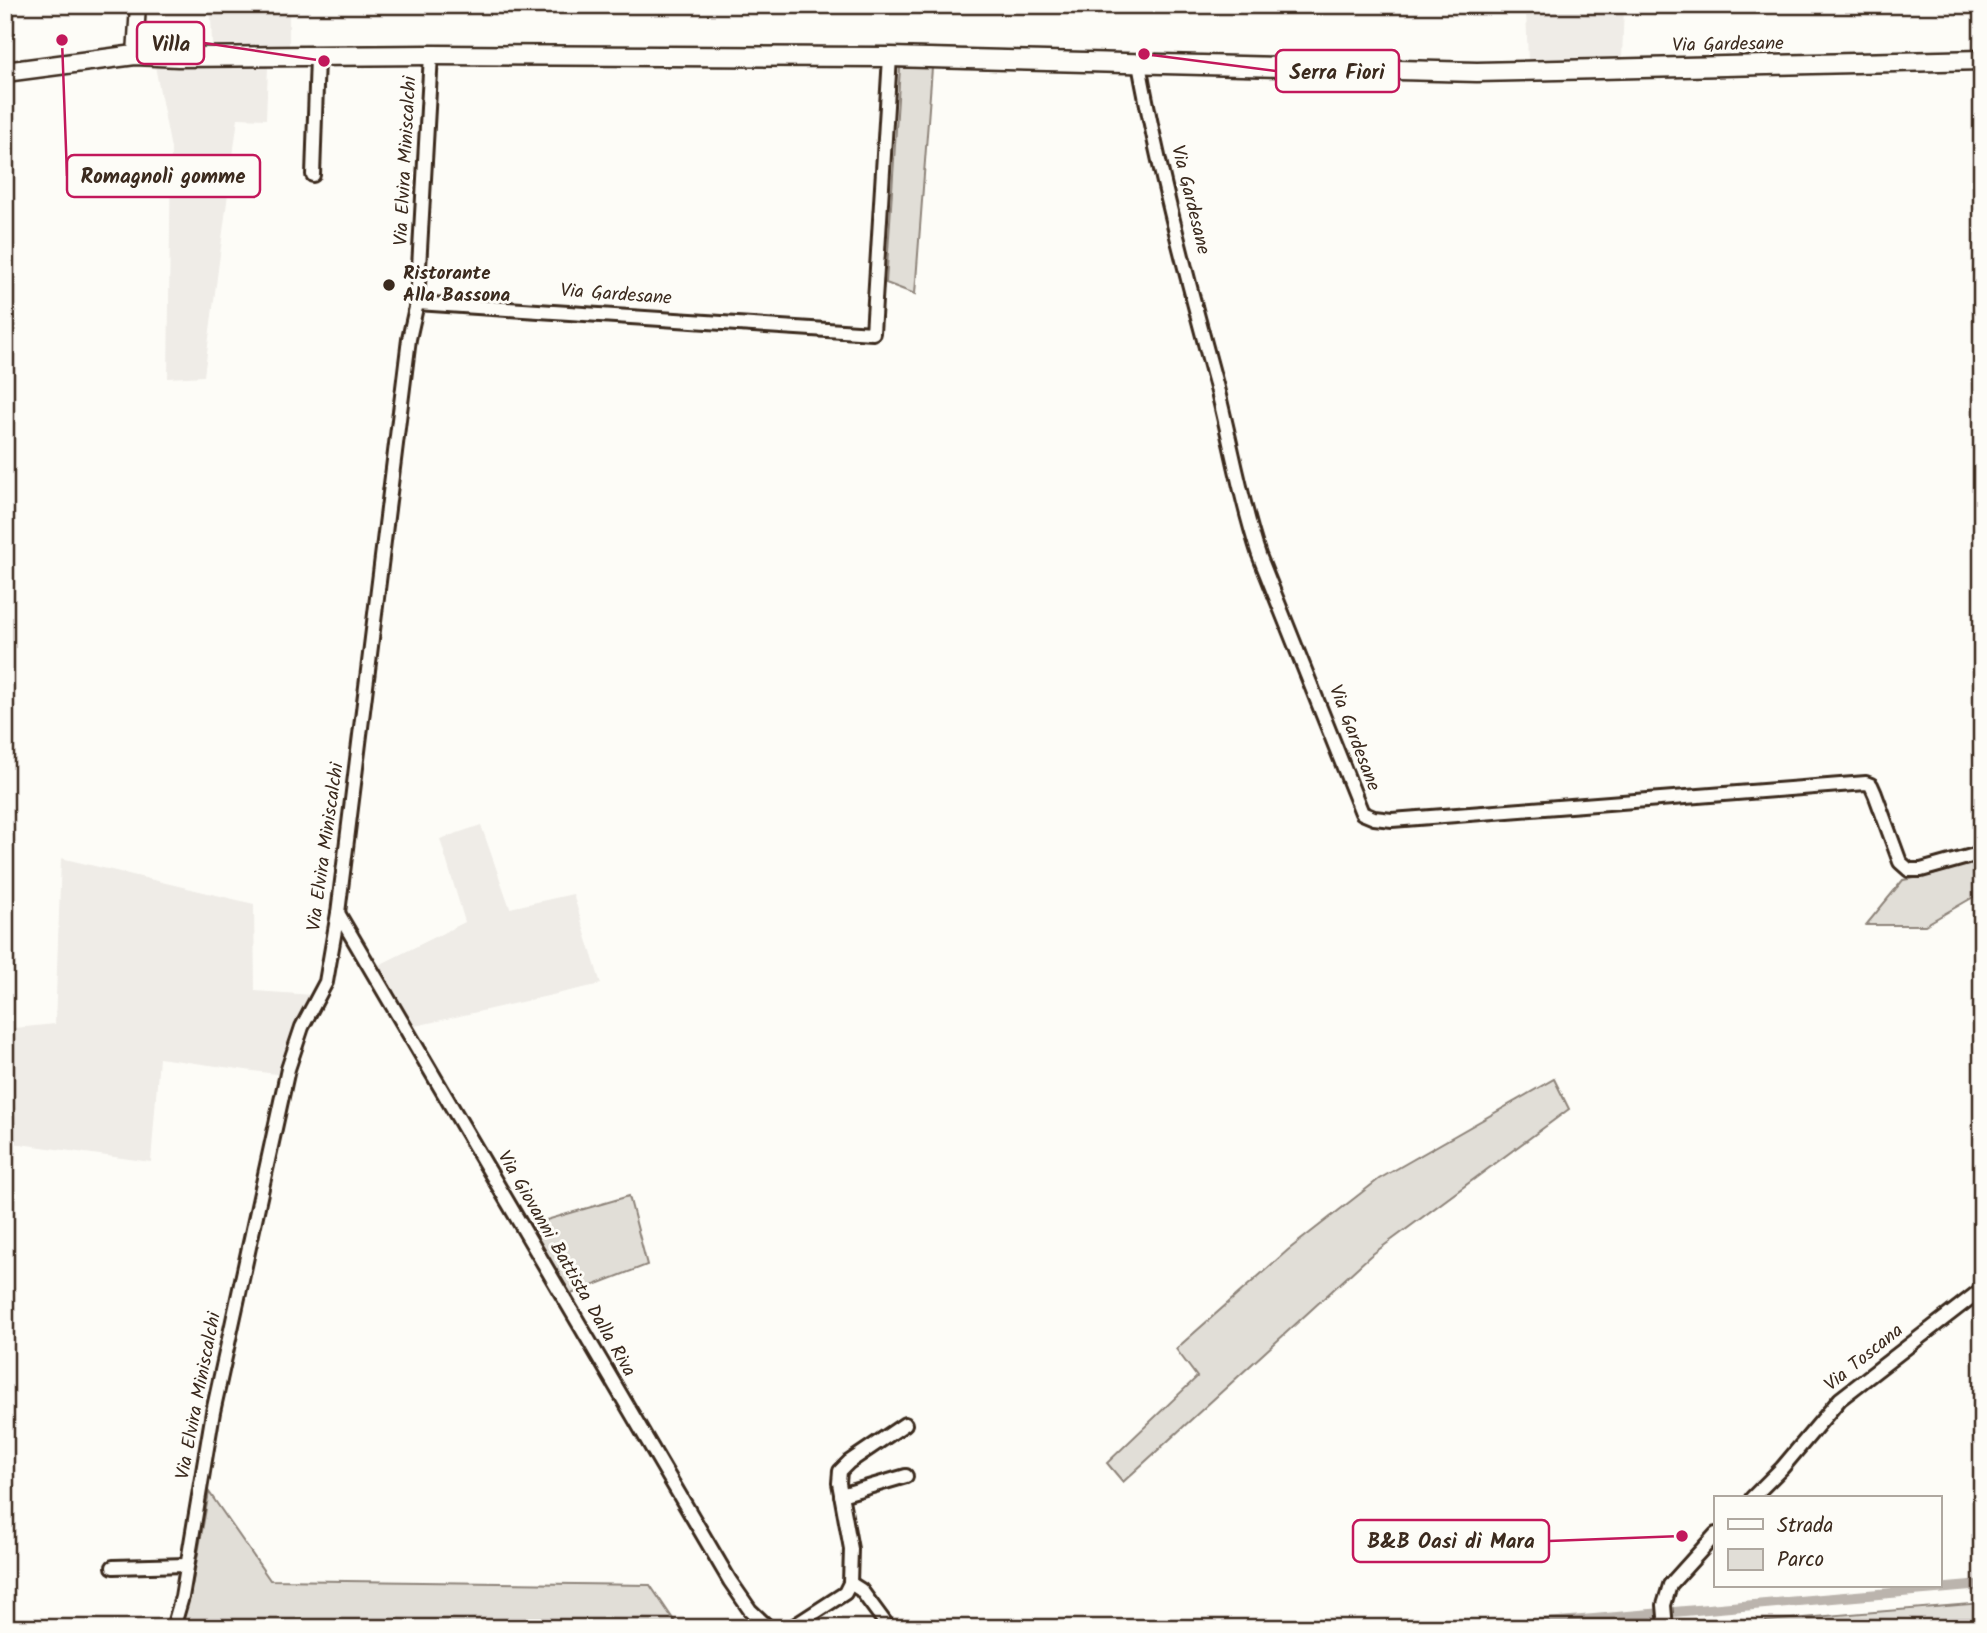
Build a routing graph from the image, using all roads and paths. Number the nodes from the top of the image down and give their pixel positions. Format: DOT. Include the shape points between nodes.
graph roads {
  1 [pos="138,5"];
  2 [pos="135,55"];
  3 [pos="431,55"];
  4 [pos="890,57"];
  5 [pos="317,58"];
  6 [pos="1982,60"];
  7 [pos="1139,64"];
  8 [pos="5,72"];
  9 [pos="313,175"];
  10 [pos="417,303"];
  11 [pos="1982,853"];
  12 [pos="338,914"];
  13 [pos="1982,1289"];
  14 [pos="905,1423"];
  15 [pos="906,1476"];
  16 [pos="841,1495"];
  17 [pos="1754,1496"];
  18 [pos="1714,1536"];
  19 [pos="187,1565"];
  20 [pos="113,1567"];
  21 [pos="850,1583"];
  22 [pos="1666,1627"];
  23 [pos="173,1628"];
  24 [pos="769,1628"];
  25 [pos="791,1628"];
  26 [pos="889,1628"];
  1 -- 2 [label="street"];
  2 -- 5 [label="main road, Via Gardesane"];
  2 -- 8 [label="main road, Via Gardesane"];
  3 -- 4 [label="main road, Via Gardesane"];
  3 -- 5 [label="main road, Via Gardesane"];
  3 -- 10 [label="street, Via Elvira Miniscalchi"];
  4 -- 7 [label="main road, Via Gardesane"];
  4 -- 10 [label="street, Via Gardesane" via="873,333"];
  5 -- 9 [label="street"];
  6 -- 7 [label="main road, Via Gardesane" via="1477,72"];
  7 -- 11 [label="street, Via Gardesane" via="1169,204 1258,555 1362,813 1392,820 1866,783 1875,794 1900,862 1909,870"];
  10 -- 12 [label="street, Via Elvira Miniscalchi"];
  12 -- 19 [label="street, Via Elvira Miniscalchi" via="326,982 302,1027 288,1069 213,1412"];
  12 -- 24 [label="street, Via Giovanni Battista Dalla Riva" via="730,1581"];
  13 -- 17 [label="street, Via Toscana" via="1840,1399"];
  14 -- 16 [label="street" via="849,1461 841,1471"];
  15 -- 16 [label="street"];
  16 -- 21 [label="street" via="851,1549"];
  18 -- 22 [label="street" via="1670,1585 1664,1605"];
  19 -- 20 [label="street"];
  19 -- 23 [label="street, Via Elvira Miniscalchi"];
  21 -- 25 [label="street" via="845,1593"];
  21 -- 26 [label="street" via="861,1590"];
}
